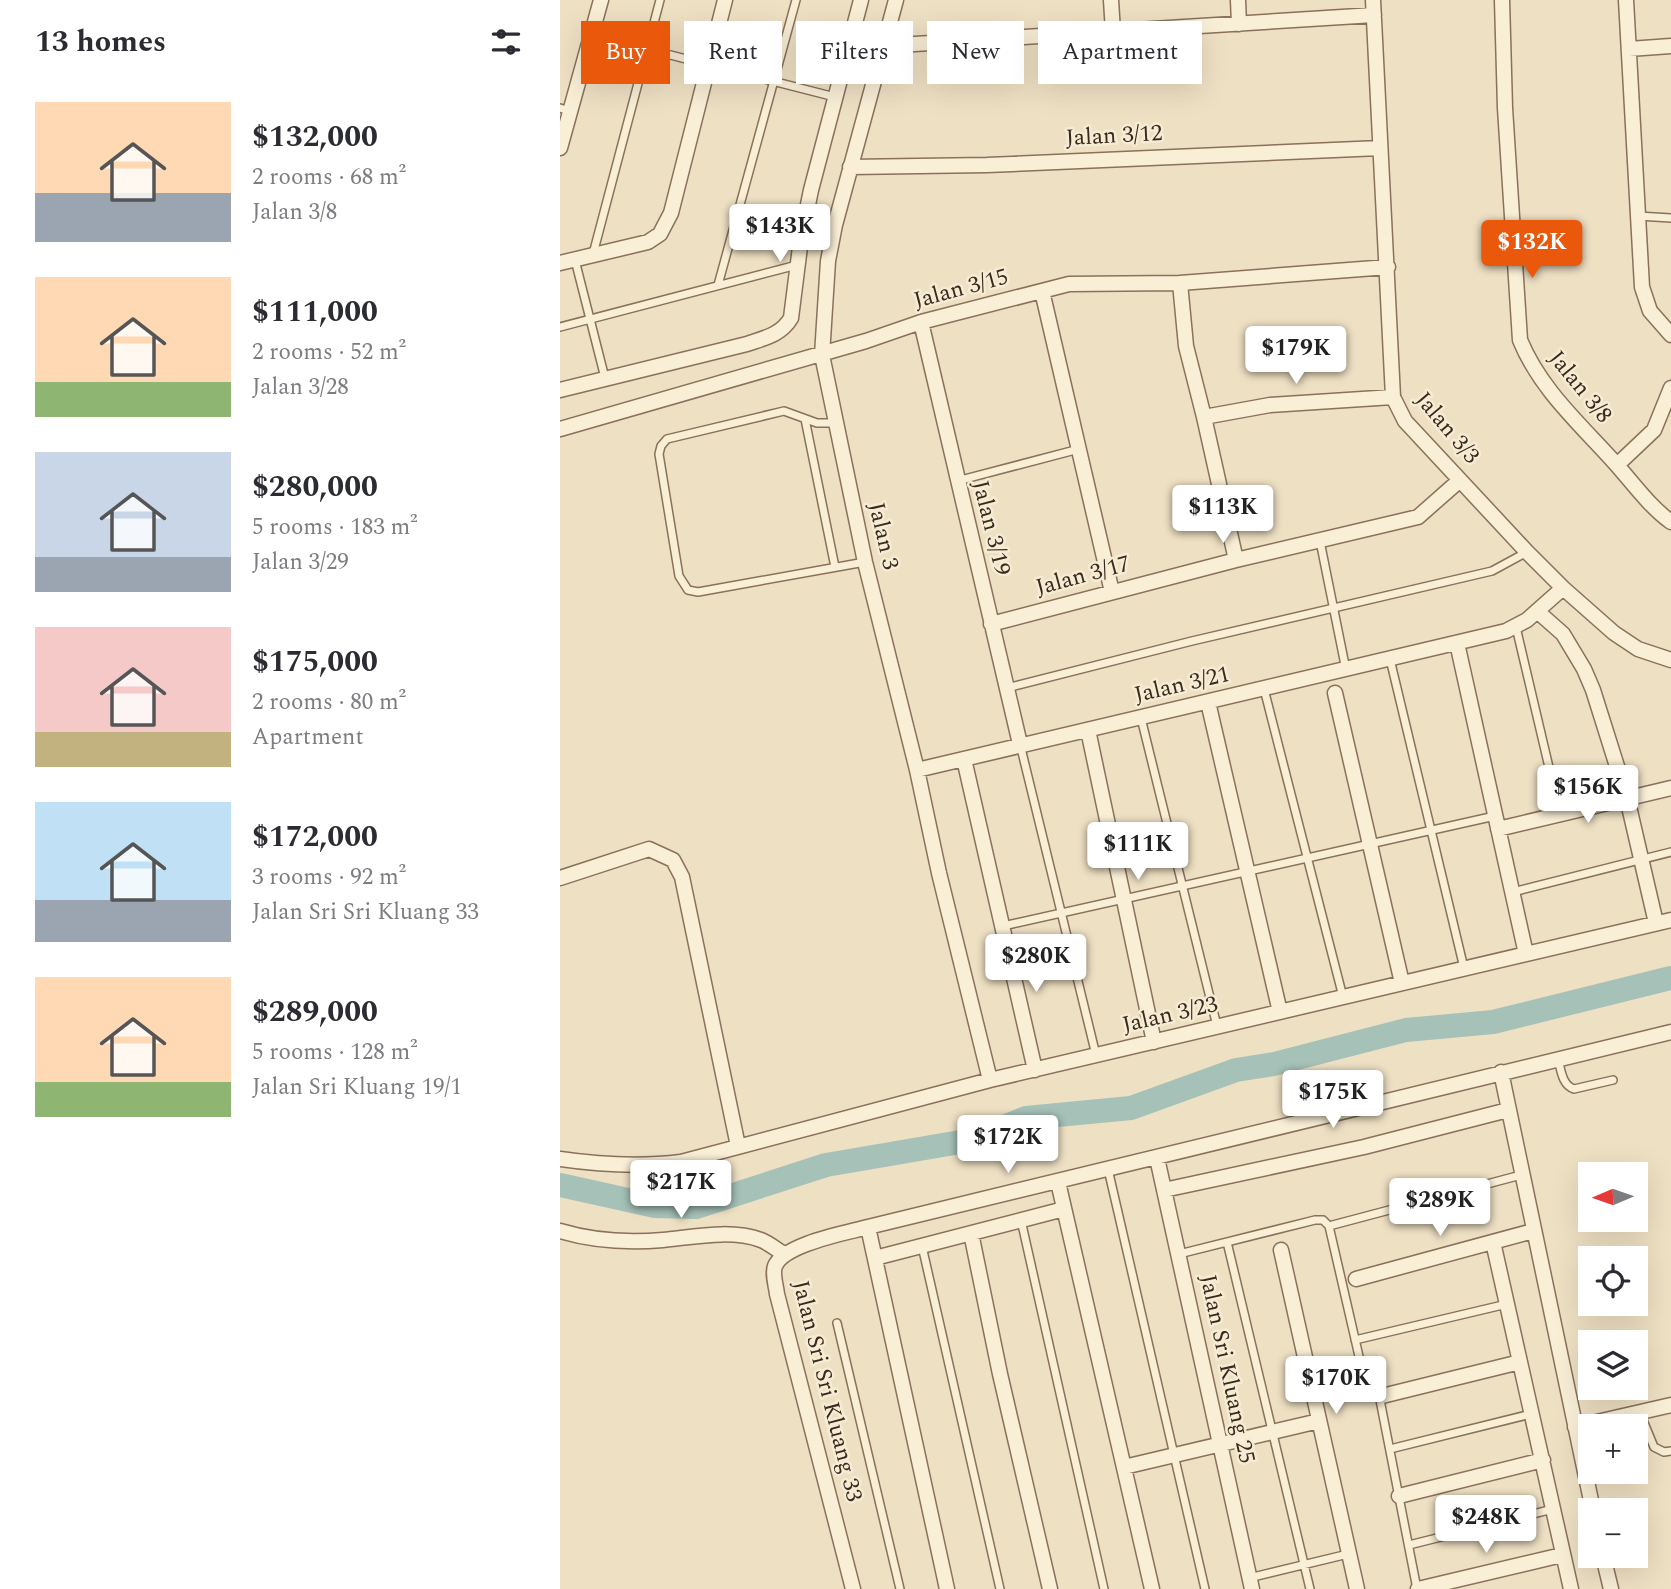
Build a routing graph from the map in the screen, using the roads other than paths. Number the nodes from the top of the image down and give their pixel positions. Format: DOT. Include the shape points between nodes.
graph roads {
  1 [pos="601,0"];
  2 [pos="660,0"];
  3 [pos="725,0"];
  4 [pos="796,0"];
  5 [pos="861,0"];
  6 [pos="896,0"];
  7 [pos="1111,0"];
  8 [pos="1238,0"];
  9 [pos="1502,0"];
  10 [pos="1626,0"];
  11 [pos="1373,8"];
  12 [pos="595,21"];
  13 [pos="654,21"];
  14 [pos="720,21"];
  15 [pos="890,21"];
  16 [pos="1112,21"];
  17 [pos="1239,24"];
  18 [pos="1202,26"];
  19 [pos="1038,37"];
  20 [pos="913,44"];
  21 [pos="1671,46"];
  22 [pos="1629,49"];
  23 [pos="782,52"];
  24 [pos="581,64"];
  25 [pos="637,84"];
  26 [pos="703,84"];
  27 [pos="773,84"];
  28 [pos="782,84"];
  29 [pos="873,84"];
  30 [pos="835,97"];
  31 [pos="565,110"];
  32 [pos="560,148"];
  33 [pos="1380,148"];
  34 [pos="850,167"];
  35 [pos="1637,216"];
  36 [pos="1671,218"];
  37 [pos="593,255"];
  38 [pos="567,261"];
  39 [pos="798,265"];
  40 [pos="1388,267"];
  41 [pos="1180,283"];
  42 [pos="719,285"];
  43 [pos="1042,291"];
  44 [pos="590,319"];
  45 [pos="921,322"];
  46 [pos="560,327"];
  47 [pos="1671,335"];
  48 [pos="821,355"];
  49 [pos="606,378"];
  50 [pos="1671,388"];
  51 [pos="560,390"];
  52 [pos="1393,397"];
  53 [pos="1204,417"];
  54 [pos="805,419"];
  55 [pos="835,423"];
  56 [pos="560,429"];
  57 [pos="1079,449"];
  58 [pos="1617,465"];
  59 [pos="1460,480"];
  60 [pos="957,481"];
  61 [pos="1671,522"];
  62 [pos="1320,541"];
  63 [pos="1527,552"];
  64 [pos="1236,560"];
  65 [pos="865,562"];
  66 [pos="835,567"];
  67 [pos="1563,587"];
  68 [pos="1112,592"];
  69 [pos="1332,608"];
  70 [pos="1537,611"];
  71 [pos="991,624"];
  72 [pos="1516,627"];
  73 [pos="1457,643"];
  74 [pos="1390,659"];
  75 [pos="1671,660"];
  76 [pos="1346,671"];
  77 [pos="1006,688"];
  78 [pos="1264,689"];
  79 [pos="1335,694"];
  80 [pos="1208,702"];
  81 [pos="1141,718"];
  82 [pos="1088,730"];
  83 [pos="1020,744"];
  84 [pos="964,759"];
  85 [pos="917,770"];
  86 [pos="1671,788"];
  87 [pos="1627,798"];
  88 [pos="1560,814"];
  89 [pos="1496,822"];
  90 [pos="1433,830"];
  91 [pos="1369,844"];
  92 [pos="1671,852"];
  93 [pos="1307,858"];
  94 [pos="1640,859"];
  95 [pos="1247,871"];
  96 [pos="560,878"];
  97 [pos="1183,886"];
  98 [pos="1512,892"];
  99 [pos="1124,899"];
  100 [pos="1060,913"];
  101 [pos="1664,921"];
  102 [pos="1003,926"];
  103 [pos="1526,954"];
  104 [pos="1464,968"];
  105 [pos="1402,983"];
  106 [pos="1343,997"];
  107 [pos="1280,1012"];
  108 [pos="1217,1027"];
  109 [pos="1671,1032"];
  110 [pos="1154,1042"];
  111 [pos="1096,1056"];
  112 [pos="1558,1058"];
  113 [pos="1035,1070"];
  114 [pos="1501,1072"];
  115 [pos="990,1080"];
  116 [pos="1613,1080"];
  117 [pos="1508,1110"];
  118 [pos="738,1146"];
  119 [pos="1157,1158"];
  120 [pos="560,1159"];
  121 [pos="1108,1169"];
  122 [pos="1521,1175"];
  123 [pos="1058,1182"];
  124 [pos="1164,1190"];
  125 [pos="1064,1209"];
  126 [pos="1021,1220"];
  127 [pos="1329,1226"];
  128 [pos="868,1227"];
  129 [pos="560,1230"];
  130 [pos="1533,1231"];
  131 [pos="971,1233"];
  132 [pos="1227,1242"];
  133 [pos="1493,1242"];
  134 [pos="922,1246"];
  135 [pos="1281,1250"];
  136 [pos="784,1254"];
  137 [pos="1179,1254"];
  138 [pos="874,1258"];
  139 [pos="1356,1279"];
  140 [pos="1507,1304"];
  141 [pos="837,1323"];
  142 [pos="1355,1340"];
  143 [pos="1520,1362"];
  144 [pos="1314,1396"];
  145 [pos="1382,1396"];
  146 [pos="1671,1405"];
  147 [pos="1640,1412"];
  148 [pos="1532,1414"];
  149 [pos="1319,1421"];
  150 [pos="1575,1427"];
  151 [pos="1271,1433"];
  152 [pos="1220,1445"];
  153 [pos="1390,1449"];
  154 [pos="1671,1451"];
  155 [pos="1176,1455"];
  156 [pos="1542,1460"];
  157 [pos="1124,1467"];
  158 [pos="1399,1496"];
  159 [pos="1590,1498"];
  160 [pos="1553,1509"];
  161 [pos="1409,1545"];
  162 [pos="1349,1554"];
  163 [pos="1562,1555"];
  164 [pos="1304,1565"];
  165 [pos="1606,1568"];
  166 [pos="1250,1584"];
  167 [pos="853,1589"];
  168 [pos="900,1589"];
  169 [pos="947,1589"];
  170 [pos="1000,1589"];
  171 [pos="1050,1589"];
  172 [pos="1104,1589"];
  173 [pos="1152,1589"];
  174 [pos="1205,1589"];
  175 [pos="1310,1589"];
  176 [pos="1357,1589"];
  177 [pos="1418,1589"];
  178 [pos="1571,1589"];
  179 [pos="1611,1589"];
  1 -- 12 [label="street"];
  2 -- 13 [label="lane"];
  3 -- 14 [label="street"];
  4 -- 23 [label="lane"];
  5 -- 30 [label="street"];
  6 -- 15 [label="street, Jalan 3"];
  7 -- 16 [label="street"];
  8 -- 17 [label="street"];
  9 -- 58 [label="street, Jalan 3/8" via="1520,340 1551,393"];
  10 -- 22 [label="street"];
  11 -- 17 [label="street"];
  11 -- 33 [label="street, Jalan 3/3"];
  17 -- 18 [label="street"];
  19 -- 20 [label="street"];
  21 -- 22 [label="street"];
  22 -- 35 [label="street"];
  24 -- 31 [label="street"];
  25 -- 37 [label="lane"];
  26 -- 37 [label="street" via="670,213 660,234 648,242"];
  27 -- 42 [label="lane"];
  28 -- 30 [label="lane"];
  29 -- 34 [label="street, Jalan 3"];
  30 -- 39 [label="street"];
  31 -- 32 [label="street"];
  33 -- 34 [label="street, Jalan 3/12"];
  33 -- 40 [label="street, Jalan 3/3"];
  34 -- 48 [label="street, Jalan 3" via="828,261"];
  35 -- 36 [label="lane"];
  35 -- 47 [label="street" via="1644,298"];
  37 -- 38 [label="street"];
  38 -- 44 [label="lane"];
  39 -- 42 [label="lane"];
  39 -- 49 [label="street" via="791,318 775,334"];
  40 -- 41 [label="street, Jalan 3/15"];
  40 -- 52 [label="street, Jalan 3/3"];
  41 -- 43 [label="street, Jalan 3/15" via="1069,284"];
  41 -- 53 [label="street" via="1186,346"];
  42 -- 44 [label="lane"];
  43 -- 45 [label="street, Jalan 3/15"];
  43 -- 57 [label="street"];
  44 -- 46 [label="lane"];
  44 -- 49 [label="lane"];
  45 -- 48 [label="street, Jalan 3/15"];
  45 -- 60 [label="street, Jalan 3/19"];
  48 -- 55 [label="street, Jalan 3"];
  48 -- 56 [label="street, Jalan 3/15"];
  49 -- 51 [label="street"];
  50 -- 58 [label="street" via="1654,430"];
  52 -- 53 [label="street" via="1270,405"];
  52 -- 59 [label="street, Jalan 3/3" via="1405,421"];
  53 -- 64 [label="street"];
  54 -- 55 [label="lane"];
  54 -- 66 [label="lane"];
  54 -- 66 [label="lane" via="784,411 667,439 661,446 679,576 688,590 698,592"];
  55 -- 65 [label="street, Jalan 3"];
  57 -- 60 [label="lane"];
  57 -- 68 [label="street"];
  58 -- 61 [label="street, Jalan 3/8"];
  59 -- 62 [label="street, Jalan 3/17" via="1418,517"];
  59 -- 63 [label="street, Jalan 3/3"];
  60 -- 71 [label="street, Jalan 3/19"];
  62 -- 64 [label="street, Jalan 3/17"];
  62 -- 69 [label="lane"];
  63 -- 67 [label="street, Jalan 3/3"];
  63 -- 69 [label="lane" via="1492,571"];
  64 -- 68 [label="street, Jalan 3/17"];
  65 -- 66 [label="lane"];
  65 -- 85 [label="street, Jalan 3"];
  67 -- 70 [label="street"];
  67 -- 75 [label="street, Jalan 3/3" via="1638,649"];
  68 -- 71 [label="street, Jalan 3/17"];
  69 -- 76 [label="lane"];
  69 -- 77 [label="lane"];
  70 -- 72 [label="street"];
  70 -- 87 [label="street" via="1563,634 1584,669"];
  71 -- 77 [label="street, Jalan 3/19"];
  72 -- 73 [label="street, Jalan 3/21"];
  72 -- 88 [label="lane"];
  73 -- 74 [label="street, Jalan 3/21"];
  73 -- 89 [label="street"];
  74 -- 76 [label="street, Jalan 3/21"];
  74 -- 90 [label="lane"];
  76 -- 78 [label="street, Jalan 3/21"];
  77 -- 83 [label="street, Jalan 3/19"];
  78 -- 80 [label="street, Jalan 3/21"];
  78 -- 93 [label="lane"];
  79 -- 91 [label="street"];
  80 -- 81 [label="street, Jalan 3/21"];
  80 -- 95 [label="street"];
  81 -- 82 [label="street, Jalan 3/21"];
  81 -- 97 [label="lane"];
  82 -- 83 [label="street, Jalan 3/21"];
  82 -- 99 [label="street"];
  83 -- 84 [label="street, Jalan 3/21"];
  83 -- 100 [label="lane"];
  84 -- 85 [label="street, Jalan 3/21"];
  84 -- 102 [label="street"];
  85 -- 115 [label="street, Jalan 3"];
  86 -- 87 [label="street"];
  87 -- 88 [label="street"];
  87 -- 94 [label="street"];
  88 -- 89 [label="street"];
  89 -- 90 [label="lane"];
  89 -- 98 [label="street"];
  90 -- 91 [label="lane"];
  90 -- 104 [label="lane"];
  91 -- 93 [label="lane"];
  91 -- 105 [label="street"];
  92 -- 94 [label="lane"];
  93 -- 95 [label="lane"];
  93 -- 106 [label="lane"];
  94 -- 98 [label="lane"];
  94 -- 101 [label="street"];
  95 -- 97 [label="lane"];
  95 -- 107 [label="street"];
  96 -- 118 [label="street" via="649,849 673,860 682,877"];
  97 -- 99 [label="lane"];
  97 -- 108 [label="lane"];
  98 -- 103 [label="street"];
  99 -- 100 [label="lane"];
  99 -- 110 [label="street"];
  100 -- 102 [label="lane"];
  100 -- 111 [label="lane"];
  101 -- 103 [label="street, Jalan 3/23"];
  102 -- 113 [label="street"];
  103 -- 104 [label="street, Jalan 3/23"];
  104 -- 105 [label="street, Jalan 3/23"];
  105 -- 106 [label="street, Jalan 3/23"];
  106 -- 107 [label="street, Jalan 3/23"];
  107 -- 108 [label="street, Jalan 3/23"];
  108 -- 110 [label="street, Jalan 3/23"];
  109 -- 112 [label="street, Jalan Sri Sri Kluang 33"];
  110 -- 111 [label="street, Jalan 3/23"];
  111 -- 113 [label="street, Jalan 3/23"];
  112 -- 114 [label="street, Jalan Sri Sri Kluang 33"];
  112 -- 116 [label="lane" via="1568,1087"];
  113 -- 115 [label="street, Jalan 3/23"];
  114 -- 117 [label="street"];
  114 -- 119 [label="street, Jalan Sri Sri Kluang 33"];
  115 -- 118 [label="street, Jalan 3/23"];
  117 -- 122 [label="street"];
  117 -- 124 [label="street"];
  118 -- 120 [label="street, Jalan 3/23" via="658,1165"];
  119 -- 121 [label="street, Jalan Sri Sri Kluang 33"];
  119 -- 124 [label="street, Jalan Sri Kluang 25"];
  121 -- 123 [label="street, Jalan Sri Sri Kluang 33"];
  121 -- 155 [label="lane"];
  122 -- 127 [label="lane"];
  122 -- 130 [label="street"];
  123 -- 125 [label="street"];
  123 -- 128 [label="street, Jalan Sri Sri Kluang 33"];
  124 -- 137 [label="street, Jalan Sri Kluang 25"];
  125 -- 126 [label="street"];
  125 -- 157 [label="street"];
  126 -- 131 [label="street"];
  126 -- 172 [label="lane"];
  127 -- 132 [label="lane" via="1315,1220"];
  127 -- 142 [label="lane"];
  128 -- 136 [label="street, Jalan Sri Sri Kluang 33"];
  128 -- 138 [label="street"];
  129 -- 136 [label="street" via="583,1238 631,1242 745,1236"];
  130 -- 133 [label="street"];
  130 -- 150 [label="street"];
  131 -- 134 [label="street"];
  131 -- 171 [label="street"];
  132 -- 137 [label="lane"];
  132 -- 151 [label="lane"];
  133 -- 139 [label="street"];
  133 -- 140 [label="street"];
  134 -- 138 [label="street"];
  134 -- 170 [label="lane"];
  135 -- 144 [label="street"];
  136 -- 167 [label="street, Jalan Sri Sri Kluang 33" via="774,1273 778,1294"];
  137 -- 152 [label="street, Jalan Sri Kluang 25"];
  138 -- 169 [label="street"];
  140 -- 142 [label="lane"];
  140 -- 143 [label="street"];
  141 -- 168 [label="lane"];
  142 -- 144 [label="lane" via="1362,1385"];
  143 -- 145 [label="street"];
  143 -- 148 [label="street"];
  144 -- 149 [label="street"];
  145 -- 153 [label="lane"];
  146 -- 147 [label="street"];
  147 -- 150 [label="street"];
  147 -- 154 [label="lane" via="1654,1447"];
  148 -- 153 [label="lane"];
  148 -- 156 [label="street"];
  149 -- 151 [label="street"];
  149 -- 162 [label="street"];
  150 -- 159 [label="street"];
  151 -- 152 [label="street"];
  151 -- 164 [label="lane"];
  152 -- 155 [label="street"];
  152 -- 166 [label="street, Jalan Sri Kluang 25"];
  153 -- 158 [label="lane"];
  155 -- 157 [label="street"];
  155 -- 174 [label="lane"];
  156 -- 158 [label="street"];
  156 -- 160 [label="street"];
  157 -- 173 [label="street"];
  158 -- 161 [label="lane"];
  160 -- 161 [label="lane"];
  160 -- 163 [label="street"];
  161 -- 177 [label="lane"];
  162 -- 164 [label="lane"];
  162 -- 176 [label="street"];
  163 -- 177 [label="street"];
  163 -- 178 [label="street"];
  164 -- 166 [label="lane"];
  164 -- 175 [label="lane"];
  165 -- 179 [label="street"];
}
